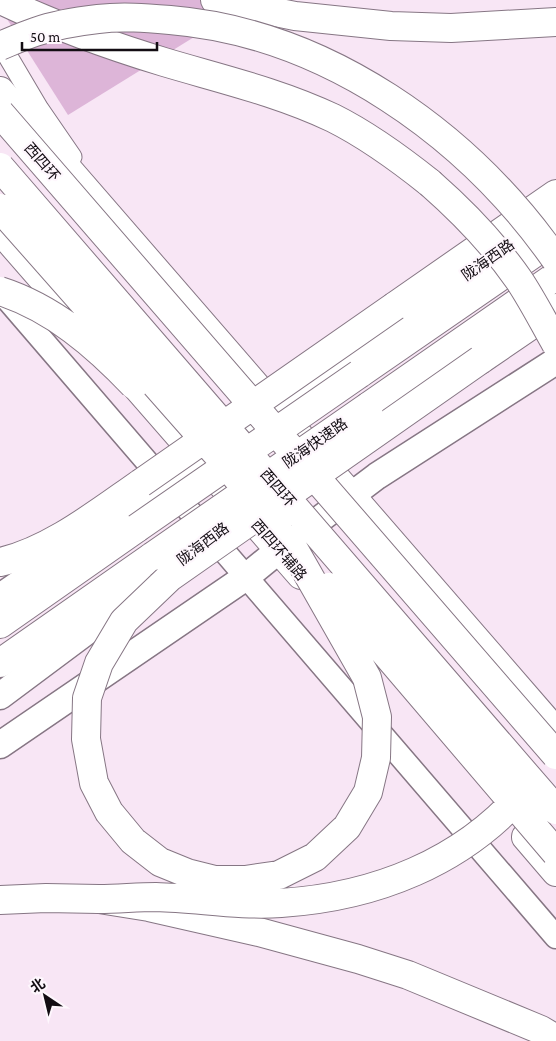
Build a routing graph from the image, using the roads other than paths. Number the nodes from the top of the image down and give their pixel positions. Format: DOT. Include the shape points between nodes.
graph roads {
  1 [pos="1,0"];
  2 [pos="215,0"];
  3 [pos="556,22"];
  4 [pos="0,44"];
  5 [pos="0,91"];
  6 [pos="0,113"];
  7 [pos="0,167"];
  8 [pos="556,194"];
  9 [pos="0,208"];
  10 [pos="556,213"];
  11 [pos="0,230"];
  12 [pos="126,237"];
  13 [pos="556,238"];
  14 [pos="556,260"];
  15 [pos="556,276"];
  16 [pos="0,291"];
  17 [pos="556,292"];
  18 [pos="556,308"];
  19 [pos="556,344"];
  20 [pos="556,361"];
  21 [pos="275,407"];
  22 [pos="209,457"];
  23 [pos="320,459"];
  24 [pos="166,483"];
  25 [pos="351,495"];
  26 [pos="247,512"];
  27 [pos="212,537"];
  28 [pos="283,544"];
  29 [pos="0,562"];
  30 [pos="246,577"];
  31 [pos="0,597"];
  32 [pos="0,624"];
  33 [pos="0,663"];
  34 [pos="0,696"];
  35 [pos="556,732"];
  36 [pos="0,745"];
  37 [pos="556,748"];
  38 [pos="556,755"];
  39 [pos="556,810"];
  40 [pos="556,853"];
  41 [pos="556,872"];
  42 [pos="100,899"];
  43 [pos="0,900"];
  44 [pos="556,937"];
  45 [pos="556,1039"];
  1 -- 19 [label="main road, bridge" via="92,38 296,103 365,137 404,162 467,218 518,280"];
  2 -- 3 [label="main road" via="295,16 391,26 451,28"];
  4 -- 12 [label="street" via="39,110"];
  4 -- 14 [label="main road, bridge" via="37,31 99,19 138,17 223,27 287,46 369,86 442,136 475,164 514,206"];
  5 -- 12 [label="main road"];
  6 -- 38 [label="main road, 西四环, bridge"];
  7 -- 39 [label="main road, 西四环, bridge"];
  8 -- 29 [label="main road, bridge" via="102,510 57,538 17,558"];
  9 -- 22 [label="main road, bridge"];
  10 -- 21 [label="main road, 陇海西路"];
  11 -- 22 [label="main road, 西四环辅路"];
  12 -- 21 [label="main road"];
  13 -- 32 [label="main road, 陇海快速路, bridge"];
  15 -- 33 [label="main road, 陇海快速路, bridge"];
  16 -- 22 [label="main road, bridge" via="21,297 71,326 121,371 174,429"];
  16 -- 24 [label="street"];
  17 -- 23 [label="main road, 陇海西路"];
  18 -- 28 [label="main road, bridge" via="170,577 124,621 99,663 87,698 86,739 94,783 110,812 133,841 160,862 215,880 245,880 279,874 314,857 347,827 368,792 376,758 377,717 367,678"];
  20 -- 25 [label="main road"];
  21 -- 22 [label="main road, 陇海西路"];
  21 -- 23 [label="main road"];
  22 -- 24 [label="main road, 陇海西路"];
  22 -- 26 [label="main road, 西四环辅路"];
  22 -- 28 [label="main road, bridge"];
  23 -- 25 [label="main road"];
  23 -- 26 [label="main road, 陇海西路"];
  24 -- 27 [label="street"];
  24 -- 31 [label="main road, 陇海西路"];
  25 -- 28 [label="main road"];
  25 -- 35 [label="main road"];
  26 -- 27 [label="main road, 陇海西路"];
  26 -- 28 [label="main road, 西四环辅路"];
  27 -- 30 [label="street"];
  27 -- 34 [label="main road, 陇海西路"];
  28 -- 30 [label="main road"];
  28 -- 40 [label="main road, bridge"];
  28 -- 41 [label="main road, 西四环辅路"];
  30 -- 36 [label="main road"];
  30 -- 44 [label="street"];
  37 -- 42 [label="main road, bridge" via="509,808 475,836 439,861 403,878 361,892 280,903 156,897"];
  42 -- 43 [label="main road"];
  42 -- 45 [label="main road, bridge" via="259,932 358,959 417,979"];
}
